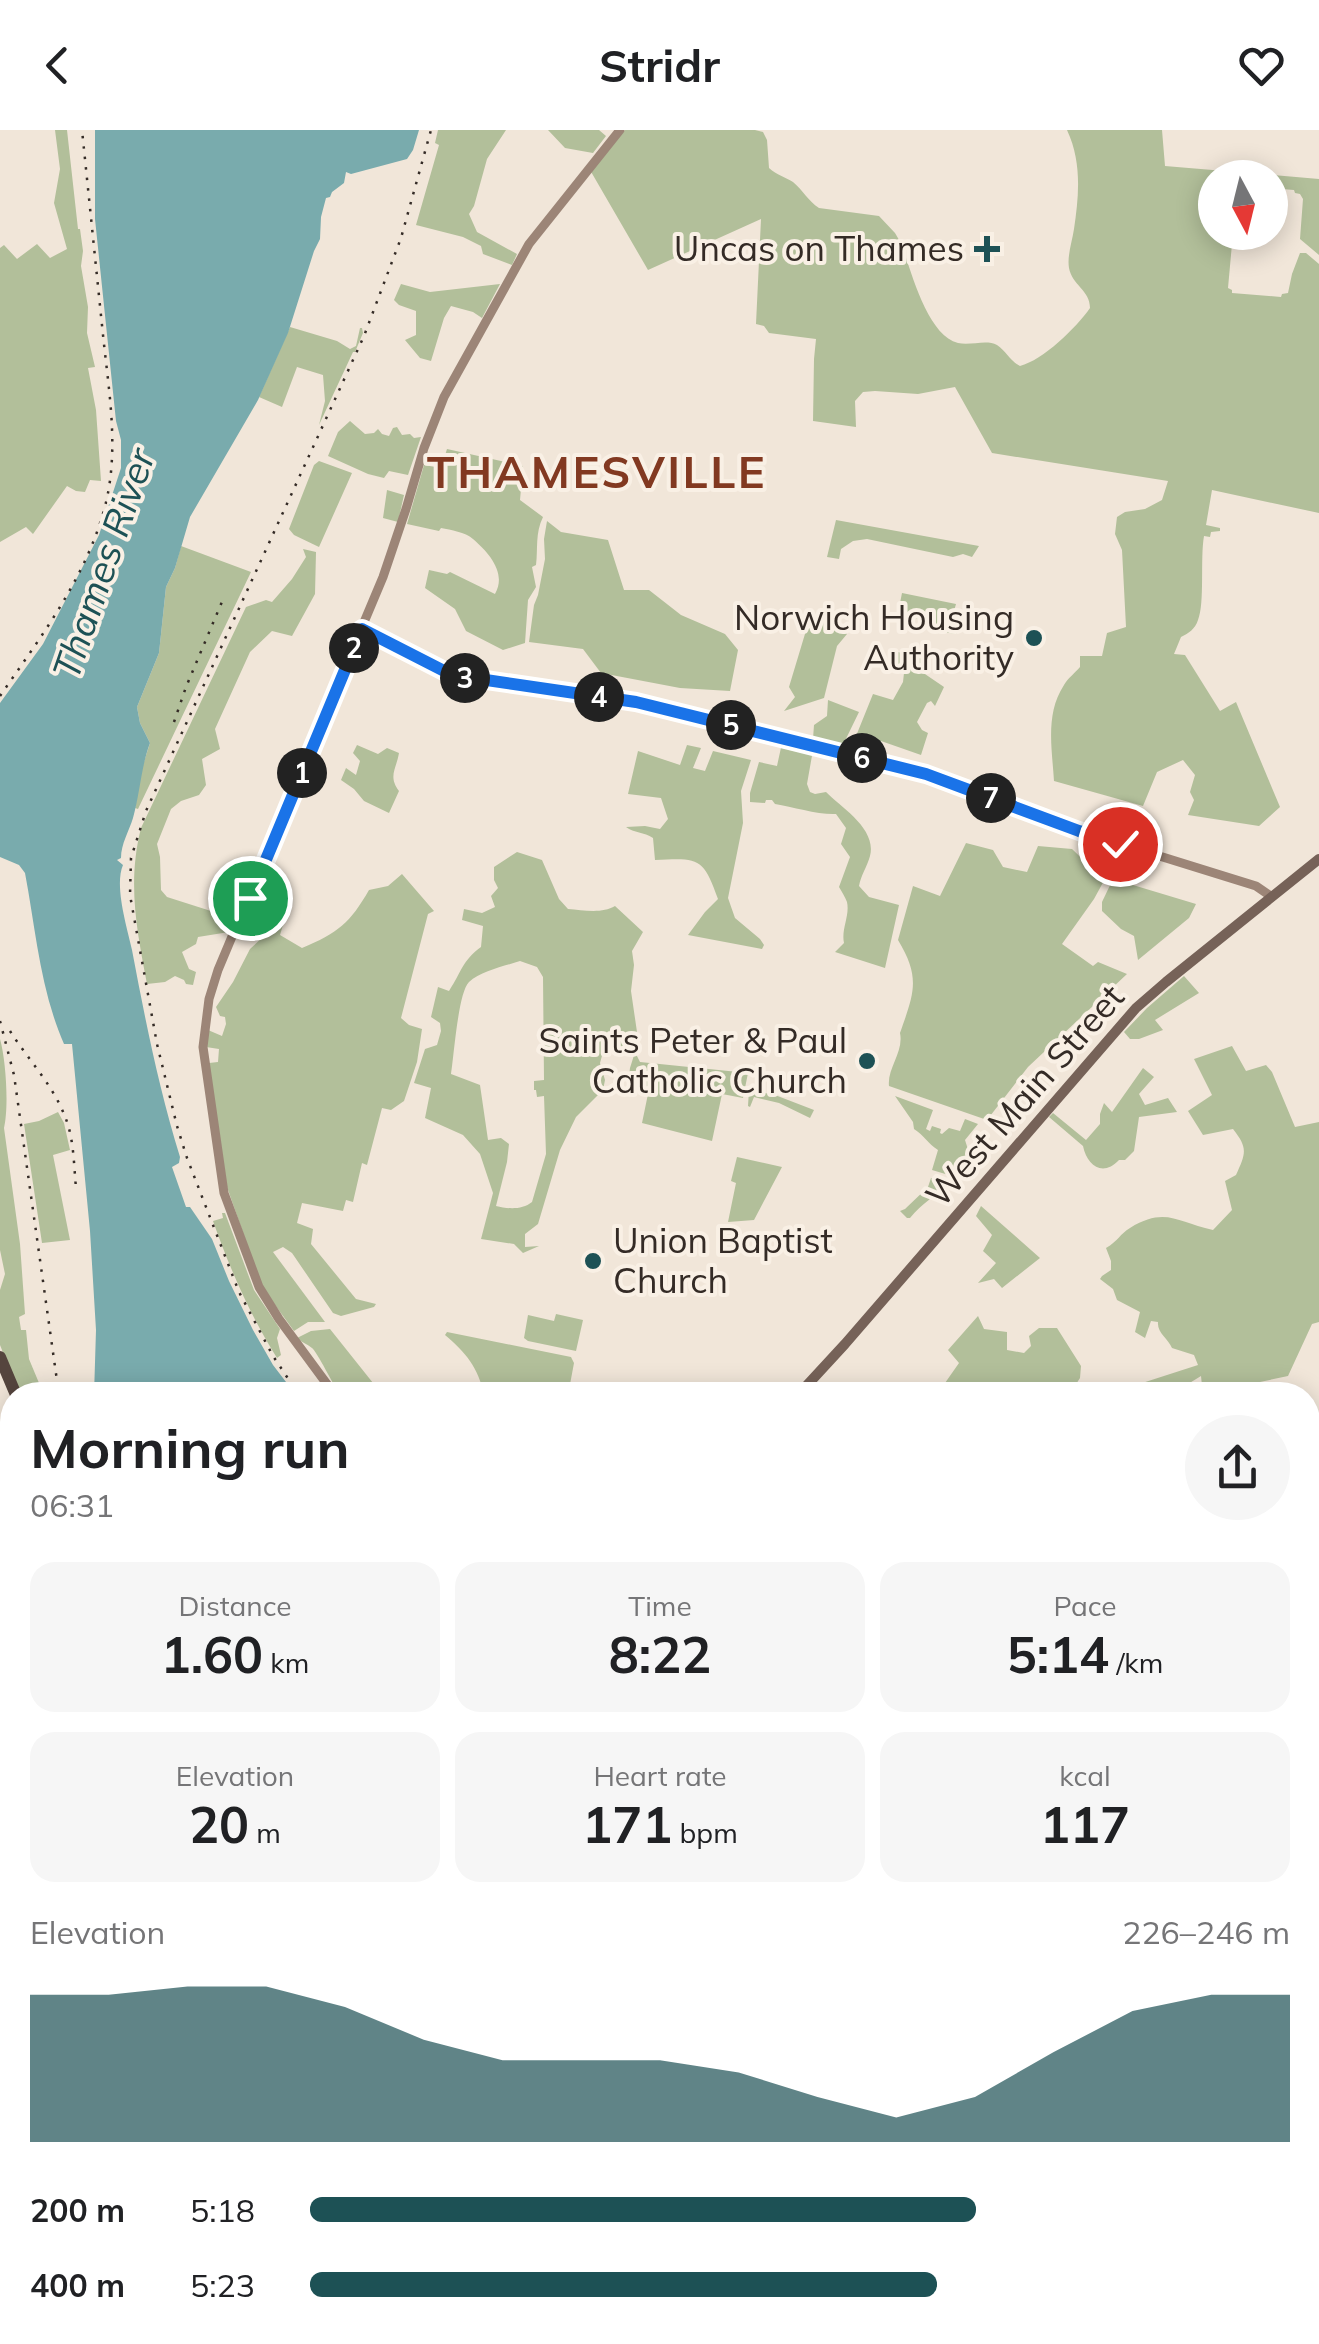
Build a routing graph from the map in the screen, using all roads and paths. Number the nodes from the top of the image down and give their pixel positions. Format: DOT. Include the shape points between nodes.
graph roads {
  1 [pos="620,130"];
  2 [pos="362,629"];
  3 [pos="1319,859"];
  4 [pos="1272,897"];
  5 [pos="0,1357"];
  6 [pos="11,1382"];
  7 [pos="325,1382"];
  8 [pos="810,1382"];
  1 -- 2 [label="main road" via="529,244 450,385"];
  2 -- 4 [label="main road" via="460,677 636,702 932,776"];
  2 -- 7 [label="main road" via="218,970 203,1048 230,1212 259,1287"];
  3 -- 4 [label="main road, West Main Street"];
  4 -- 8 [label="main road, West Main Street" via="1136,1008"];
  5 -- 6 [label="highway"];
}
